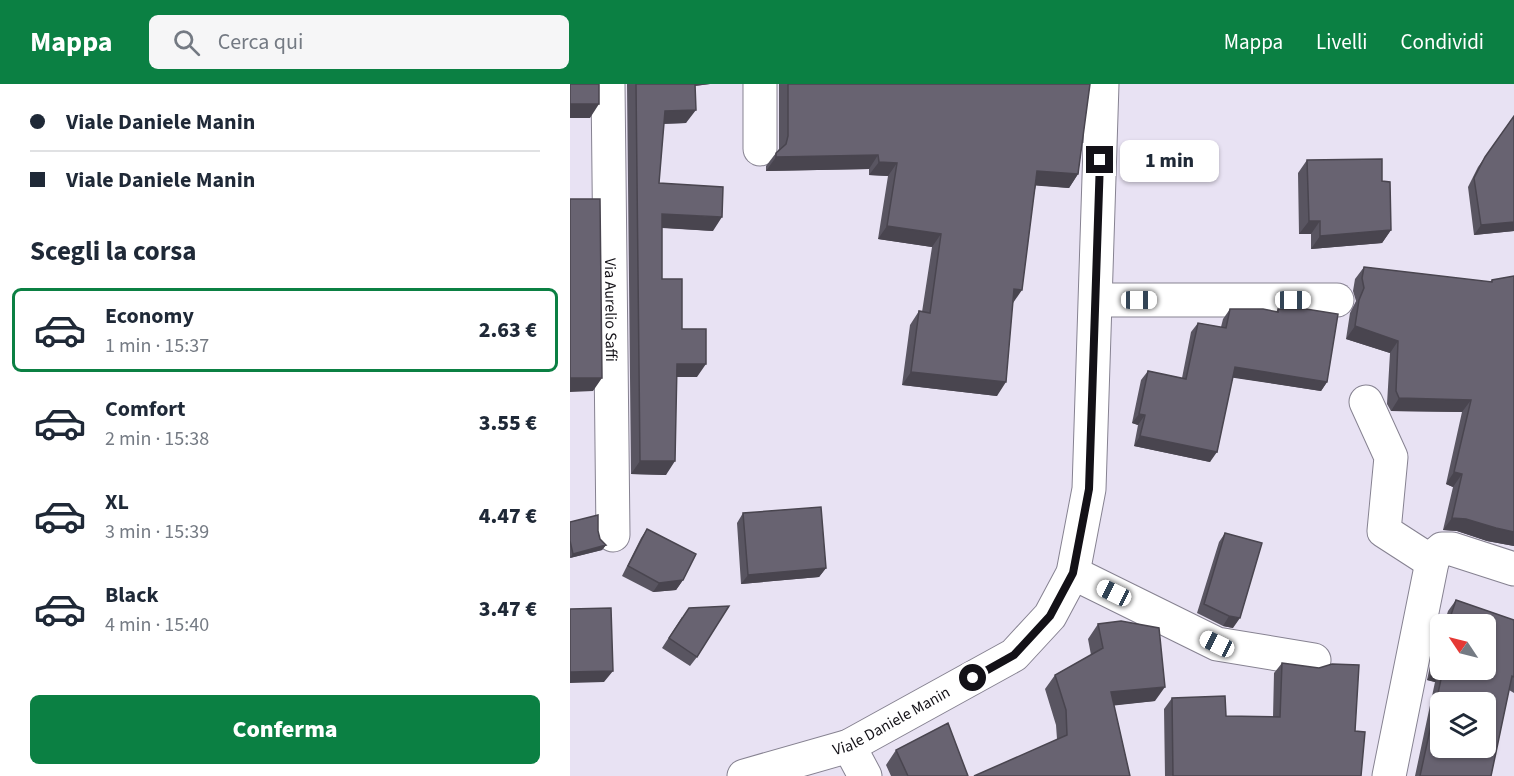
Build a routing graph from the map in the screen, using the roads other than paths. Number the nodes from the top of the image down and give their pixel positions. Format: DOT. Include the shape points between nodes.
graph roads {
  1 [pos="608,84"];
  2 [pos="760,84"];
  3 [pos="1102,84"];
  4 [pos="760,149"];
  5 [pos="1096,300"];
  6 [pos="1337,300"];
  7 [pos="1366,402"];
  8 [pos="613,536"];
  9 [pos="1432,562"];
  10 [pos="1514,569"];
  11 [pos="1073,573"];
  12 [pos="1314,660"];
  13 [pos="849,746"];
  14 [pos="744,776"];
  15 [pos="865,776"];
  16 [pos="1389,776"];
  1 -- 8 [label="street, Via Aurelio Saffi"];
  2 -- 4 [label="street"];
  3 -- 5 [label="street, Viale Daniele Manin"];
  5 -- 6 [label="street"];
  5 -- 11 [label="street, Viale Daniele Manin" via="1089,489"];
  7 -- 9 [label="street" via="1391,457 1384,531"];
  9 -- 10 [label="street" via="1442,549 1452,549"];
  9 -- 16 [label="street"];
  11 -- 12 [label="street" via="1217,644"];
  11 -- 13 [label="street, Viale Daniele Manin" via="1050,616 1014,655"];
  13 -- 14 [label="street, Viale Daniele Manin"];
  13 -- 15 [label="street"];
}
